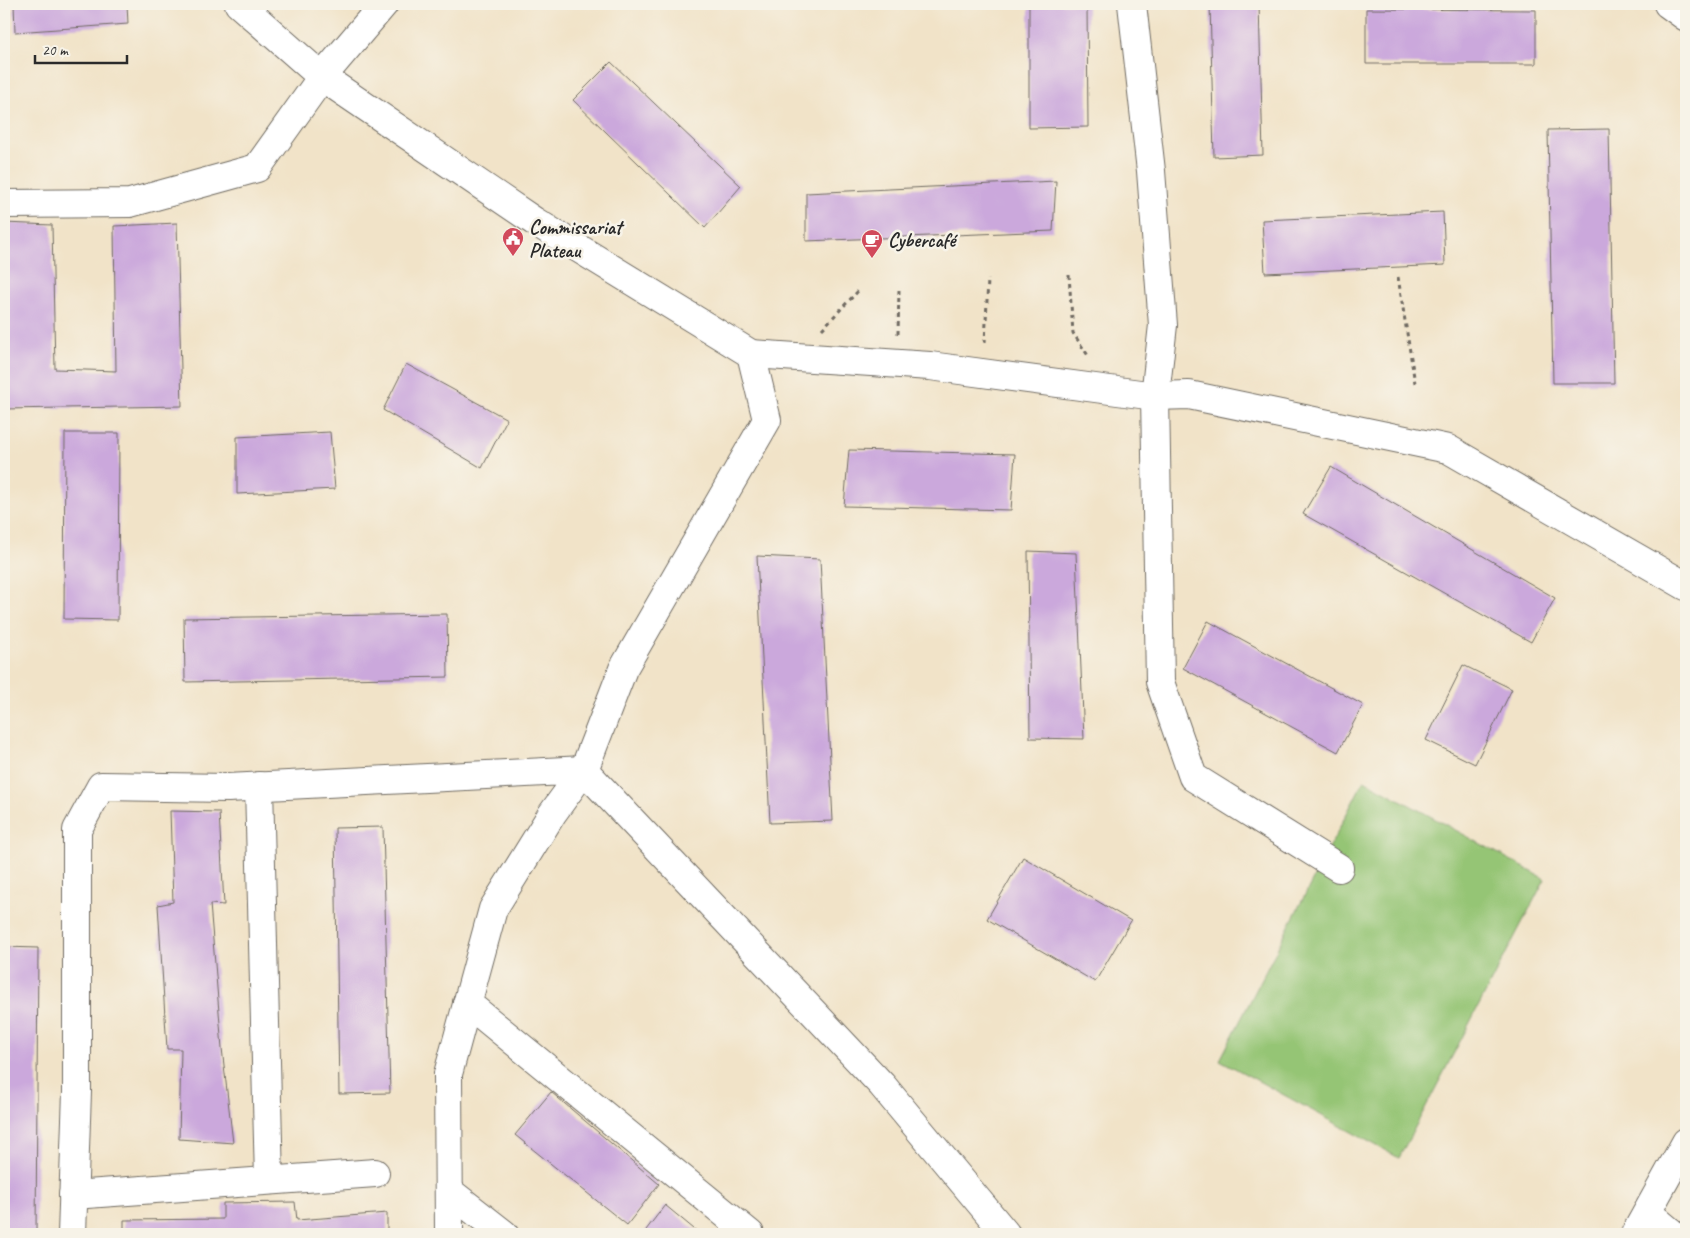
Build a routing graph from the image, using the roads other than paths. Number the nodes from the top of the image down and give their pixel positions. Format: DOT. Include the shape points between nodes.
graph roads {
  1 [pos="240,4"];
  2 [pos="384,4"];
  3 [pos="1132,4"];
  4 [pos="1668,4"];
  5 [pos="1686,17"];
  6 [pos="322,77"];
  7 [pos="4,204"];
  8 [pos="751,354"];
  9 [pos="1155,396"];
  10 [pos="1686,586"];
  11 [pos="584,770"];
  12 [pos="259,786"];
  13 [pos="1339,868"];
  14 [pos="467,1003"];
  15 [pos="1686,1142"];
  16 [pos="375,1173"];
  17 [pos="269,1180"];
  18 [pos="449,1191"];
  19 [pos="73,1195"];
  20 [pos="1642,1224"];
  21 [pos="72,1234"];
  22 [pos="449,1234"];
  23 [pos="504,1234"];
  24 [pos="750,1234"];
  25 [pos="1006,1234"];
  26 [pos="1673,1234"];
  1 -- 6 [label="street"];
  2 -- 6 [label="street"];
  3 -- 9 [label="street" via="1152,171 1163,325"];
  4 -- 5 [label="street"];
  6 -- 7 [label="street" via="257,168 130,203"];
  6 -- 8 [label="street" via="534,221"];
  8 -- 9 [label="street" via="930,366"];
  8 -- 11 [label="street" via="767,420 623,669"];
  9 -- 10 [label="street" via="1190,395 1448,449"];
  9 -- 13 [label="street" via="1160,682 1193,777"];
  11 -- 12 [label="street"];
  11 -- 14 [label="street" via="552,814 493,910"];
  11 -- 25 [label="street" via="882,1085"];
  12 -- 17 [label="street"];
  12 -- 19 [label="street" via="101,786 77,830 77,1092"];
  14 -- 18 [label="street" via="448,1074"];
  14 -- 24 [label="street"];
  15 -- 20 [label="street"];
  16 -- 17 [label="street"];
  17 -- 19 [label="street"];
  18 -- 22 [label="street"];
  18 -- 23 [label="street"];
  19 -- 21 [label="street"];
  20 -- 26 [label="street"];
}
